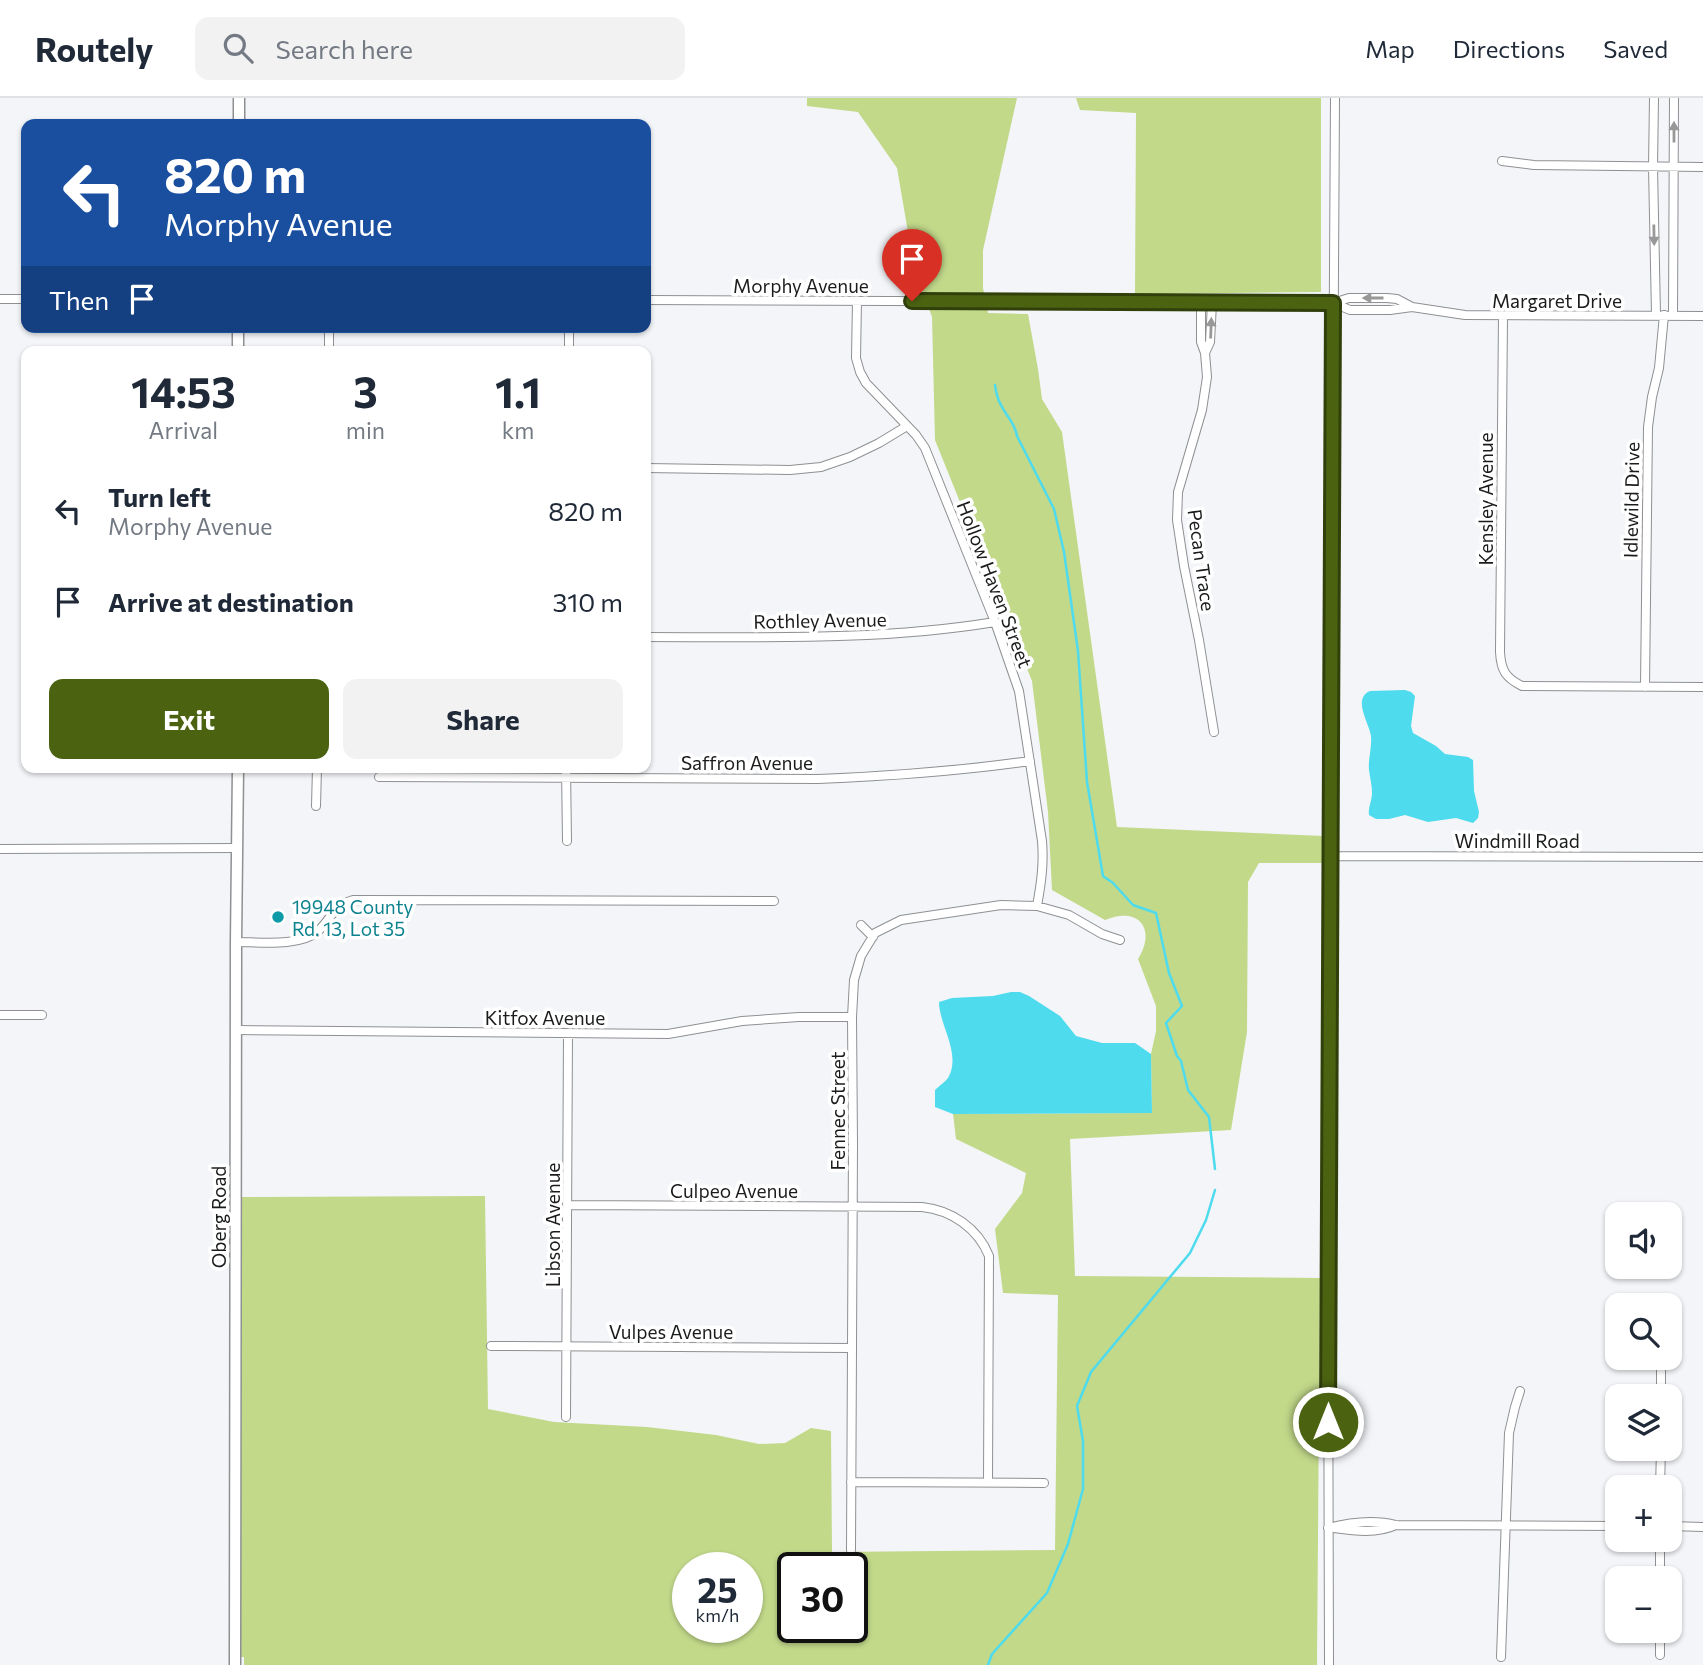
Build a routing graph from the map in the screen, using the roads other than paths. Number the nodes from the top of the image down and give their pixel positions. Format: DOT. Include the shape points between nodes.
graph roads {
  1 [pos="239,98"];
  2 [pos="1335,98"];
  3 [pos="1654,98"];
  4 [pos="1674,98"];
  5 [pos="239,119"];
  6 [pos="1502,162"];
  7 [pos="1653,167"];
  8 [pos="1674,167"];
  9 [pos="1703,167"];
  10 [pos="0,299"];
  11 [pos="21,299"];
  12 [pos="651,300"];
  13 [pos="857,301"];
  14 [pos="1201,303"];
  15 [pos="1212,303"];
  16 [pos="1333,303"];
  17 [pos="1664,315"];
  18 [pos="1503,316"];
  19 [pos="1703,316"];
  20 [pos="1205,353"];
  21 [pos="907,426"];
  22 [pos="651,468"];
  23 [pos="995,622"];
  24 [pos="651,637"];
  25 [pos="1645,687"];
  26 [pos="1703,687"];
  27 [pos="1213,732"];
  28 [pos="1030,761"];
  29 [pos="238,773"];
  30 [pos="317,773"];
  31 [pos="566,773"];
  32 [pos="379,777"];
  33 [pos="316,806"];
  34 [pos="567,841"];
  35 [pos="237,848"];
  36 [pos="0,849"];
  37 [pos="1330,856"];
  38 [pos="1703,857"];
  39 [pos="774,901"];
  40 [pos="1037,906"];
  41 [pos="862,925"];
  42 [pos="873,937"];
  43 [pos="1120,940"];
  44 [pos="236,942"];
  45 [pos="0,1015"];
  46 [pos="42,1015"];
  47 [pos="852,1017"];
  48 [pos="236,1030"];
  49 [pos="568,1034"];
  50 [pos="567,1205"];
  51 [pos="853,1207"];
  52 [pos="491,1346"];
  53 [pos="567,1346"];
  54 [pos="852,1348"];
  55 [pos="1661,1370"];
  56 [pos="1661,1384"];
  57 [pos="1520,1391"];
  58 [pos="566,1417"];
  59 [pos="851,1482"];
  60 [pos="988,1482"];
  61 [pos="1044,1483"];
  62 [pos="1505,1525"];
  63 [pos="1605,1526"];
  64 [pos="1682,1526"];
  65 [pos="1703,1527"];
  66 [pos="1328,1528"];
  67 [pos="851,1550"];
  68 [pos="1660,1643"];
  69 [pos="1660,1655"];
  70 [pos="1501,1657"];
  71 [pos="235,1665"];
  72 [pos="1329,1665"];
  1 -- 5 [label="street"];
  2 -- 16 [label="street"];
  3 -- 7 [label="street"];
  8 -- 4 [label="street, one-way"];
  6 -- 7 [label="street"];
  7 -- 8 [label="street"];
  7 -- 17 [label="street, one-way"];
  8 -- 9 [label="street"];
  8 -- 17 [label="street"];
  10 -- 11 [label="street"];
  12 -- 13 [label="street, Morphy Avenue"];
  13 -- 14 [label="street, Morphy Avenue"];
  13 -- 21 [label="street, Hollow Haven Street" via="860,372"];
  14 -- 15 [label="street, Morphy Avenue"];
  14 -- 20 [label="street, Pecan Trace"];
  15 -- 16 [label="street, Morphy Avenue"];
  20 -- 15 [label="street, Pecan Trace, one-way"];
  16 -- 18 [label="street, Margaret Drive" via="1350,310 1412,307"];
  16 -- 37 [label="street"];
  17 -- 18 [label="street, Margaret Drive"];
  17 -- 19 [label="street, Margaret Drive"];
  17 -- 25 [label="street, Idlewild Drive" via="1648,427"];
  18 -- 25 [label="street, Kensley Avenue" via="1500,652 1506,676 1522,686"];
  20 -- 27 [label="street, Pecan Trace" via="1202,410 1178,492 1177,520"];
  21 -- 22 [label="street" via="821,467"];
  21 -- 23 [label="street, Hollow Haven Street" via="925,448"];
  23 -- 24 [label="street, Rothley Avenue" via="870,635"];
  23 -- 28 [label="street, Hollow Haven Street" via="1019,691"];
  25 -- 26 [label="street"];
  28 -- 31 [label="street, Saffron Avenue" via="954,771 818,779"];
  28 -- 40 [label="street, Hollow Haven Street" via="1044,861"];
  29 -- 35 [label="street, Oberg Road"];
  30 -- 33 [label="street"];
  31 -- 32 [label="street, Saffron Avenue"];
  31 -- 34 [label="street"];
  35 -- 36 [label="street"];
  35 -- 44 [label="street, Oberg Road"];
  37 -- 38 [label="street, Windmill Road"];
  37 -- 66 [label="street"];
  39 -- 44 [label="street" via="353,900 344,902 317,932 299,941"];
  40 -- 42 [label="street, Fennec Street" via="1001,905 901,919"];
  40 -- 43 [label="street, Fennec Street" via="1069,915"];
  41 -- 42 [label="street"];
  42 -- 47 [label="street, Fennec Street" via="856,968"];
  44 -- 48 [label="street, Oberg Road"];
  45 -- 46 [label="street"];
  47 -- 49 [label="street, Kitfox Avenue" via="742,1021 668,1034"];
  47 -- 51 [label="street, Fennec Street"];
  48 -- 49 [label="street, Kitfox Avenue"];
  48 -- 71 [label="street, Oberg Road"];
  49 -- 50 [label="street, Libson Avenue"];
  50 -- 51 [label="street, Culpeo Avenue"];
  50 -- 53 [label="street, Libson Avenue"];
  51 -- 54 [label="street, Fennec Street"];
  51 -- 60 [label="street, Culpeo Avenue" via="932,1208 961,1220 984,1244 989,1256"];
  52 -- 53 [label="street, Vulpes Avenue"];
  53 -- 54 [label="street, Vulpes Avenue"];
  53 -- 58 [label="street, Libson Avenue"];
  54 -- 59 [label="street, Fennec Street"];
  55 -- 56 [label="street"];
  57 -- 62 [label="street" via="1509,1433"];
  59 -- 60 [label="street"];
  59 -- 67 [label="street, Fennec Street"];
  60 -- 61 [label="street"];
  62 -- 63 [label="street"];
  62 -- 66 [label="street"];
  62 -- 70 [label="street"];
  64 -- 65 [label="street"];
  66 -- 72 [label="street"];
  68 -- 69 [label="street"];
}
